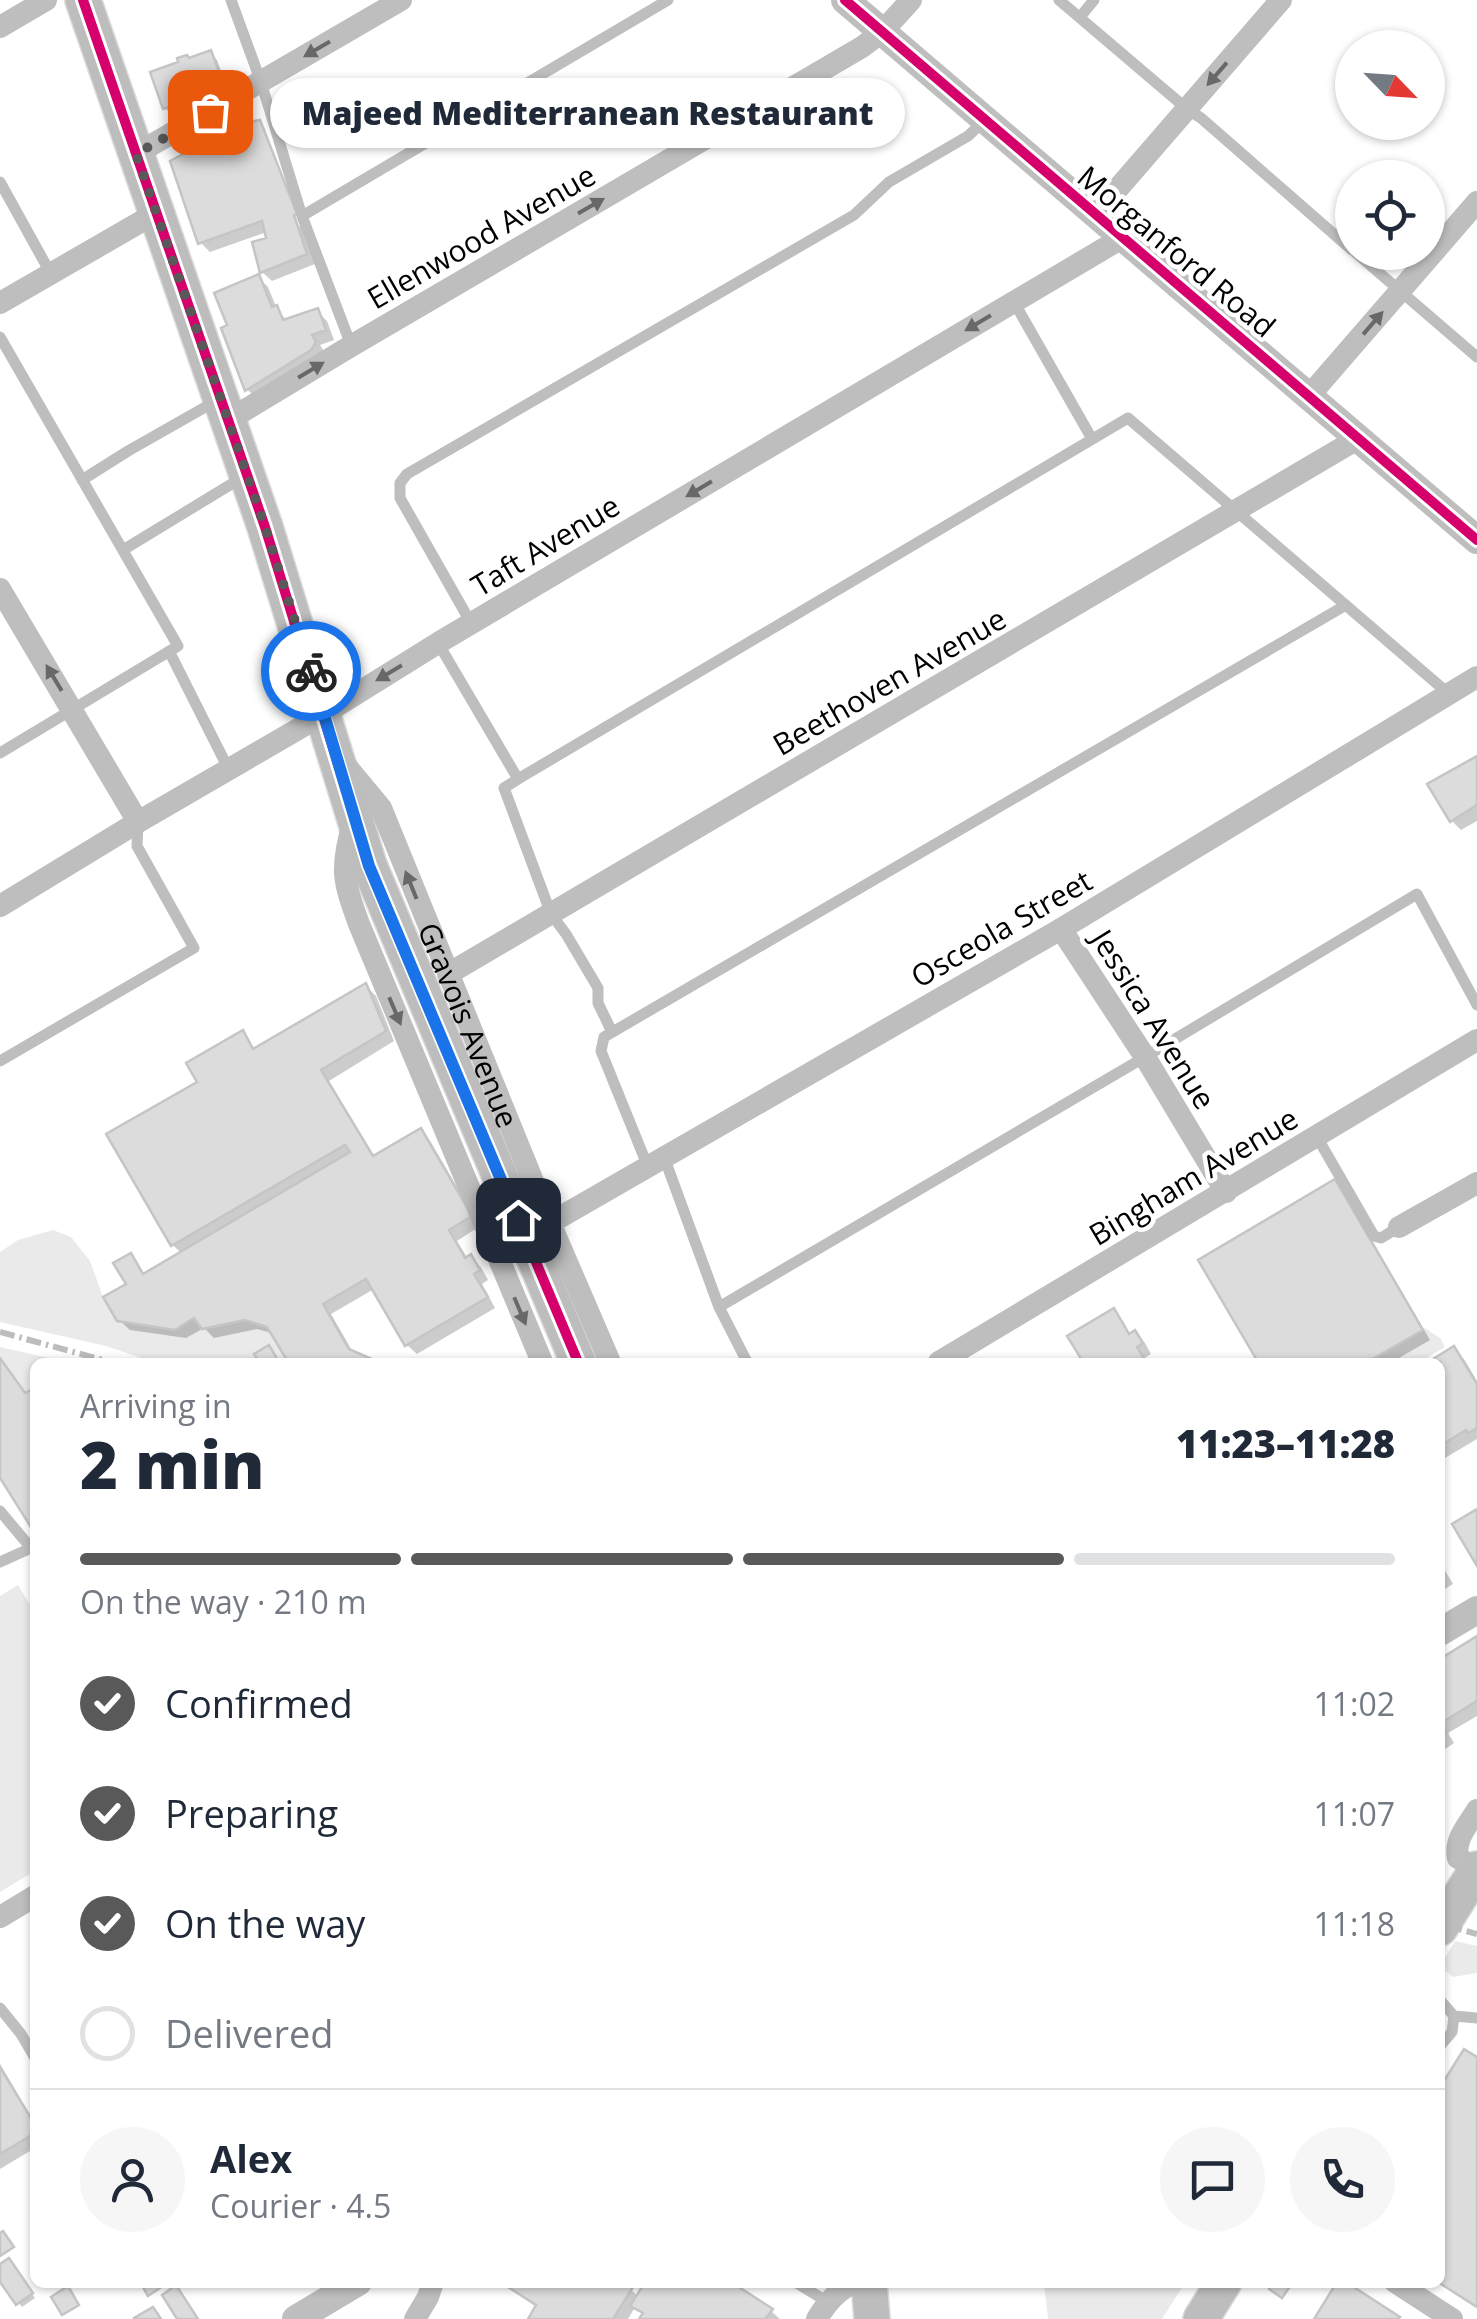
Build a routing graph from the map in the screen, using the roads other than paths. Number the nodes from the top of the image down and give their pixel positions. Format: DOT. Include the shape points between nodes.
graph roads {
  1 [pos="46,0"];
  2 [pos="82,0"];
  3 [pos="231,0"];
  4 [pos="401,0"];
  5 [pos="668,0"];
  6 [pos="845,0"];
  7 [pos="910,0"];
  8 [pos="1060,0"];
  9 [pos="1094,0"];
  10 [pos="1280,0"];
  11 [pos="1080,17"];
  12 [pos="0,27"];
  13 [pos="882,32"];
  14 [pos="261,82"];
  15 [pos="1186,109"];
  16 [pos="985,120"];
  17 [pos="136,154"];
  18 [pos="0,182"];
  19 [pos="1477,202"];
  20 [pos="156,214"];
  21 [pos="1096,215"];
  22 [pos="302,216"];
  23 [pos="1335,234"];
  24 [pos="1122,238"];
  25 [pos="1375,270"];
  26 [pos="51,274"];
  27 [pos="1400,292"];
  28 [pos="1014,302"];
  29 [pos="0,304"];
  30 [pos="0,337"];
  31 [pos="351,346"];
  32 [pos="1477,357"];
  33 [pos="1310,396"];
  34 [pos="224,410"];
  35 [pos="1359,438"];
  36 [pos="1092,439"];
  37 [pos="247,475"];
  38 [pos="82,480"];
  39 [pos="1237,512"];
  40 [pos="1477,540"];
  41 [pos="123,550"];
  42 [pos="0,589"];
  43 [pos="1346,605"];
  44 [pos="471,623"];
  45 [pos="438,643"];
  46 [pos="169,651"];
  47 [pos="1477,677"];
  48 [pos="1449,694"];
  49 [pos="73,710"];
  50 [pos="324,714"];
  51 [pos="0,753"];
  52 [pos="336,754"];
  53 [pos="228,770"];
  54 [pos="518,779"];
  55 [pos="354,819"];
  56 [pos="138,822"];
  57 [pos="0,906"];
  58 [pos="551,914"];
  59 [pos="1061,929"];
  60 [pos="448,974"];
  61 [pos="1477,1005"];
  62 [pos="612,1032"];
  63 [pos="1477,1040"];
  64 [pos="1145,1057"];
  65 [pos="0,1061"];
  66 [pos="1317,1136"];
  67 [pos="656,1162"];
  68 [pos="1477,1182"];
  69 [pos="1226,1192"];
  70 [pos="550,1223"];
  71 [pos="1399,1227"];
  72 [pos="719,1307"];
  73 [pos="540,1358"];
  74 [pos="576,1358"];
  75 [pos="608,1358"];
  76 [pos="745,1358"];
  77 [pos="946,1358"];
  78 [pos="0,1511"];
  79 [pos="30,1547"];
  80 [pos="30,1552"];
  81 [pos="0,1562"];
  82 [pos="1477,1610"];
  83 [pos="1445,1629"];
  84 [pos="1477,1810"];
  85 [pos="1471,1865"];
  86 [pos="30,1899"];
  87 [pos="0,1916"];
  88 [pos="1445,1918"];
  89 [pos="1445,2006"];
  90 [pos="0,2008"];
  91 [pos="1454,2016"];
  92 [pos="1477,2018"];
  93 [pos="1445,2040"];
  94 [pos="30,2049"];
  95 [pos="348,2288"];
  96 [pos="432,2288"];
  97 [pos="801,2288"];
  98 [pos="842,2288"];
  99 [pos="869,2288"];
  100 [pos="1220,2288"];
  101 [pos="1404,2288"];
  102 [pos="822,2310"];
  103 [pos="296,2319"];
  104 [pos="415,2319"];
  105 [pos="872,2319"];
  106 [pos="1201,2319"];
  107 [pos="1452,2319"];
  1 -- 12 [label="street"];
  2 -- 17 [label="main road, Gravois Avenue"];
  3 -- 14 [label="lane"];
  4 -- 14 [label="street, one-way"];
  5 -- 22 [label="lane"];
  6 -- 13 [label="street, Morganford Road"];
  7 -- 13 [label="street, Ellenwood Avenue"];
  8 -- 11 [label="lane"];
  9 -- 11 [label="lane"];
  10 -- 15 [label="street, one-way"];
  11 -- 15 [label="lane"];
  13 -- 16 [label="street, Morganford Road"];
  31 -- 13 [label="street, Ellenwood Avenue, one-way"];
  14 -- 17 [label="street"];
  14 -- 22 [label="lane"];
  15 -- 21 [label="street"];
  15 -- 23 [label="lane"];
  16 -- 21 [label="street, Morganford Road"];
  16 -- 44 [label="lane" via="889,182 854,215 408,474 400,498"];
  17 -- 20 [label="main road, Gravois Avenue"];
  18 -- 26 [label="lane"];
  19 -- 27 [label="street"];
  20 -- 26 [label="street"];
  20 -- 34 [label="main road, Gravois Avenue"];
  21 -- 24 [label="street, Morganford Road"];
  22 -- 31 [label="lane"];
  24 -- 28 [label="street, Taft Avenue"];
  24 -- 33 [label="street, Morganford Road"];
  25 -- 27 [label="lane"];
  26 -- 29 [label="street"];
  27 -- 32 [label="lane"];
  33 -- 27 [label="street, one-way"];
  28 -- 36 [label="lane"];
  28 -- 44 [label="street, Taft Avenue, one-way"];
  30 -- 38 [label="lane"];
  34 -- 31 [label="street, Ellenwood Avenue, one-way"];
  33 -- 35 [label="street, Morganford Road"];
  34 -- 37 [label="main road, Gravois Avenue"];
  34 -- 38 [label="lane"];
  35 -- 39 [label="street, Beethoven Avenue"];
  35 -- 40 [label="street, Morganford Road"];
  36 -- 39 [label="lane" via="1128,418"];
  36 -- 54 [label="lane"];
  37 -- 41 [label="lane"];
  37 -- 50 [label="main road, Gravois Avenue"];
  38 -- 41 [label="lane"];
  39 -- 43 [label="lane"];
  39 -- 58 [label="street, Beethoven Avenue"];
  41 -- 46 [label="lane" via="178,646"];
  49 -- 42 [label="street, one-way"];
  43 -- 48 [label="lane"];
  43 -- 62 [label="lane"];
  44 -- 45 [label="street, Taft Avenue"];
  45 -- 50 [label="street, Taft Avenue, one-way"];
  45 -- 54 [label="lane"];
  46 -- 49 [label="lane"];
  46 -- 53 [label="lane"];
  47 -- 48 [label="street, Osceola Street"];
  48 -- 59 [label="street, Osceola Street"];
  49 -- 51 [label="lane"];
  49 -- 56 [label="street"];
  50 -- 52 [label="main road, Gravois Avenue"];
  50 -- 53 [label="street, Taft Avenue"];
  52 -- 55 [label="main road, Gravois Avenue"];
  60 -- 52 [label="street, Gravois Avenue, one-way" via="381,808"];
  53 -- 56 [label="street, Taft Avenue"];
  54 -- 58 [label="lane" via="504,788"];
  55 -- 73 [label="street, Gravois Avenue, one-way" via="344,883"];
  55 -- 74 [label="main road, Gravois Avenue"];
  56 -- 57 [label="street, Taft Avenue"];
  56 -- 65 [label="lane" via="137,846 194,948"];
  58 -- 60 [label="street, Beethoven Avenue"];
  58 -- 62 [label="lane" via="598,988"];
  59 -- 64 [label="street, Jessica Avenue"];
  59 -- 67 [label="street, Osceola Street"];
  60 -- 70 [label="street, Gravois Avenue"];
  61 -- 64 [label="lane" via="1417,894"];
  62 -- 67 [label="lane" via="601,1051"];
  63 -- 66 [label="street, Bingham Avenue"];
  64 -- 69 [label="street, Jessica Avenue"];
  64 -- 72 [label="lane"];
  66 -- 69 [label="street, Bingham Avenue"];
  66 -- 71 [label="lane" via="1374,1236"];
  67 -- 70 [label="street, Osceola Street"];
  67 -- 72 [label="lane"];
  68 -- 71 [label="street"];
  69 -- 77 [label="street, Bingham Avenue"];
  70 -- 75 [label="street, Gravois Avenue"];
  72 -- 76 [label="lane"];
  78 -- 79 [label="lane"];
  80 -- 81 [label="lane"];
  82 -- 83 [label="street"];
  84 -- 85 [label="street" via="1458,1842"];
  85 -- 88 [label="main road"];
  86 -- 87 [label="street"];
  89 -- 91 [label="lane"];
  90 -- 94 [label="lane"];
  91 -- 92 [label="lane"];
  91 -- 93 [label="lane"];
  95 -- 103 [label="street"];
  96 -- 104 [label="street"];
  97 -- 102 [label="lane"];
  98 -- 102 [label="street"];
  99 -- 105 [label="main road"];
  100 -- 106 [label="main road"];
  101 -- 107 [label="street"];
}
